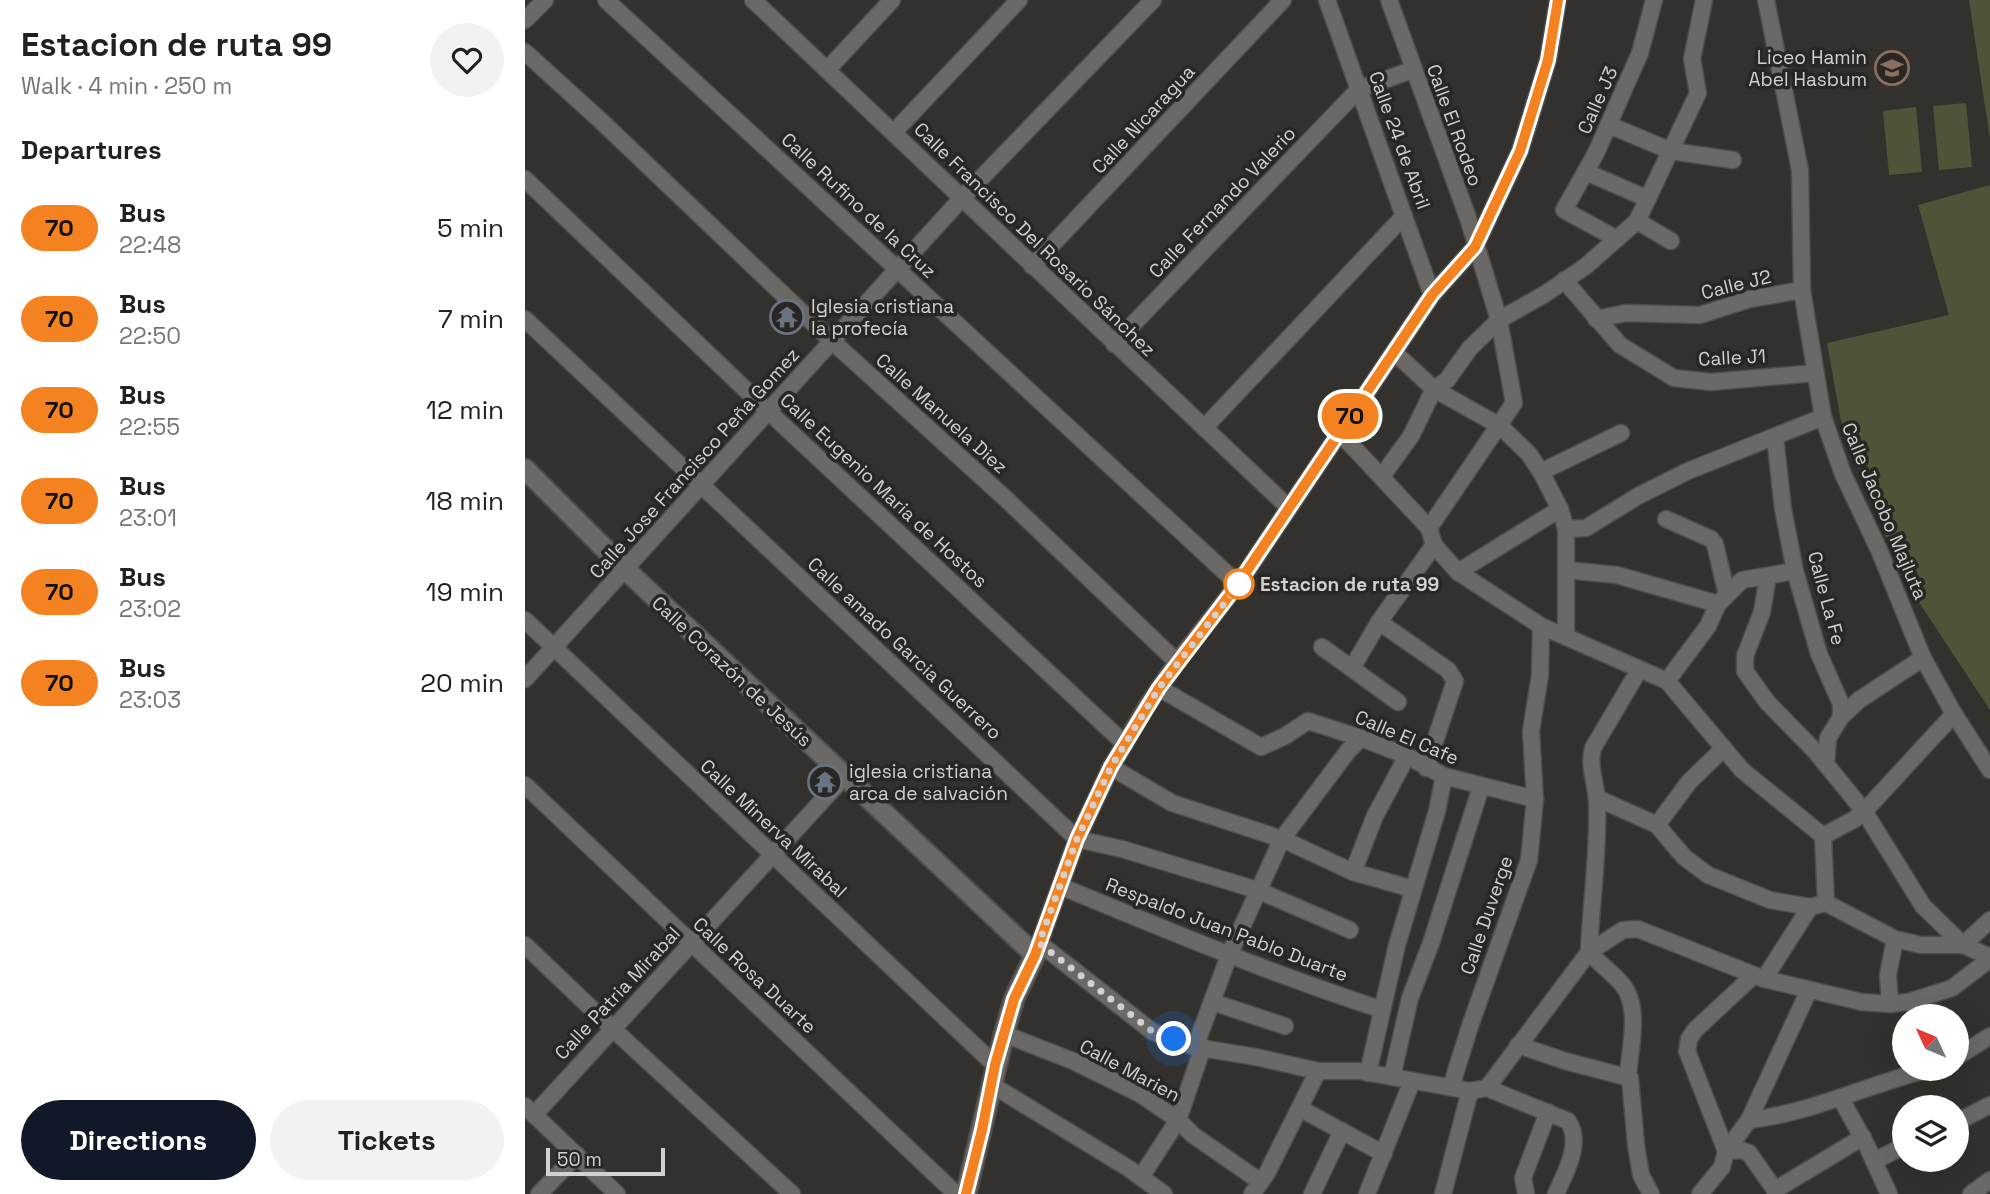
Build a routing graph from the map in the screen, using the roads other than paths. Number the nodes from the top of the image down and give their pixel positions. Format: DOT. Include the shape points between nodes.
graph roads {
  1 [pos="545,0"];
  2 [pos="606,0"];
  3 [pos="892,0"];
  4 [pos="1019,0"];
  5 [pos="1153,0"];
  6 [pos="1283,0"];
  7 [pos="1327,0"];
  8 [pos="1389,0"];
  9 [pos="1558,0"];
  10 [pos="1654,0"];
  11 [pos="1704,0"];
  12 [pos="1766,0"];
  13 [pos="759,2"];
  14 [pos="525,20"];
  15 [pos="525,52"];
  16 [pos="827,69"];
  17 [pos="1412,70"];
  18 [pos="1359,89"];
  19 [pos="1609,125"];
  20 [pos="894,132"];
  21 [pos="1671,151"];
  22 [pos="1734,160"];
  23 [pos="1586,172"];
  24 [pos="525,179"];
  25 [pos="962,198"];
  26 [pos="1648,199"];
  27 [pos="1404,216"];
  28 [pos="1637,221"];
  29 [pos="1617,239"];
  30 [pos="1671,241"];
  31 [pos="1475,247"];
  32 [pos="1032,266"];
  33 [pos="898,270"];
  34 [pos="1565,280"];
  35 [pos="1802,290"];
  36 [pos="1432,295"];
  37 [pos="525,319"];
  38 [pos="1596,319"];
  39 [pos="1499,320"];
  40 [pos="833,342"];
  41 [pos="1114,344"];
  42 [pos="1394,352"];
  43 [pos="1815,373"];
  44 [pos="1434,389"];
  45 [pos="769,412"];
  46 [pos="1823,417"];
  47 [pos="1500,426"];
  48 [pos="1205,428"];
  49 [pos="1339,432"];
  50 [pos="1621,433"];
  51 [pos="1775,437"];
  52 [pos="525,469"];
  53 [pos="1541,472"];
  54 [pos="1381,476"];
  55 [pos="701,486"];
  56 [pos="1288,508"];
  57 [pos="1560,509"];
  58 [pos="1666,519"];
  59 [pos="1429,528"];
  60 [pos="1566,529"];
  61 [pos="1434,545"];
  62 [pos="625,569"];
  63 [pos="1566,570"];
  64 [pos="1795,571"];
  65 [pos="1458,572"];
  66 [pos="1768,576"];
  67 [pos="1238,584"];
  68 [pos="1723,600"];
  69 [pos="525,620"];
  70 [pos="1379,622"];
  71 [pos="1541,626"];
  72 [pos="1566,638"];
  73 [pos="554,647"];
  74 [pos="1322,647"];
  75 [pos="1923,658"];
  76 [pos="1177,662"];
  77 [pos="1352,668"];
  78 [pos="1639,670"];
  79 [pos="525,679"];
  80 [pos="1667,681"];
  81 [pos="1159,688"];
  82 [pos="1398,702"];
  83 [pos="1954,714"];
  84 [pos="1841,716"];
  85 [pos="1361,738"];
  86 [pos="1125,744"];
  87 [pos="1724,748"];
  88 [pos="1408,756"];
  89 [pos="1826,764"];
  90 [pos="1111,767"];
  91 [pos="1426,768"];
  92 [pos="1990,770"];
  93 [pos="1444,776"];
  94 [pos="844,777"];
  95 [pos="525,785"];
  96 [pos="1481,787"];
  97 [pos="1597,798"];
  98 [pos="1535,799"];
  99 [pos="1864,811"];
  100 [pos="1657,825"];
  101 [pos="1823,836"];
  102 [pos="1077,839"];
  103 [pos="1282,839"];
  104 [pos="772,856"];
  105 [pos="1353,872"];
  106 [pos="1060,886"];
  107 [pos="1413,889"];
  108 [pos="1257,890"];
  109 [pos="1818,905"];
  110 [pos="1990,920"];
  111 [pos="1350,930"];
  112 [pos="1895,939"];
  113 [pos="691,944"];
  114 [pos="525,945"];
  115 [pos="1962,945"];
  116 [pos="1037,949"];
  117 [pos="1590,952"];
  118 [pos="1230,953"];
  119 [pos="1990,958"];
  120 [pos="1759,977"];
  121 [pos="1809,990"];
  122 [pos="1212,1002"];
  123 [pos="1890,1004"];
  124 [pos="1380,1009"];
  125 [pos="1285,1026"];
  126 [pos="613,1029"];
  127 [pos="1004,1034"];
  128 [pos="1990,1036"];
  129 [pos="1518,1045"];
  130 [pos="1199,1047"];
  131 [pos="1969,1049"];
  132 [pos="995,1065"];
  133 [pos="1318,1071"];
  134 [pos="1368,1073"];
  135 [pos="1627,1076"];
  136 [pos="1392,1077"];
  137 [pos="1892,1079"];
  138 [pos="1412,1081"];
  139 [pos="992,1085"];
  140 [pos="1451,1087"];
  141 [pos="1487,1088"];
  142 [pos="1470,1091"];
  143 [pos="1841,1098"];
  144 [pos="1990,1105"];
  145 [pos="1301,1109"];
  146 [pos="529,1110"];
  147 [pos="1548,1112"];
  148 [pos="1969,1116"];
  149 [pos="1178,1120"];
  150 [pos="1749,1120"];
  151 [pos="1342,1131"];
  152 [pos="1863,1137"];
  153 [pos="1726,1151"];
  154 [pos="1892,1152"];
  155 [pos="1384,1154"];
  156 [pos="577,1155"];
  157 [pos="1874,1161"];
  158 [pos="1141,1177"];
  159 [pos="1990,1180"];
  160 [pos="1256,1188"];
  161 [pos="1882,1191"];
  162 [pos="1775,1192"];
  163 [pos="539,1194"];
  164 [pos="617,1194"];
  165 [pos="792,1194"];
  166 [pos="956,1194"];
  167 [pos="966,1194"];
  168 [pos="1164,1194"];
  169 [pos="1312,1194"];
  170 [pos="1367,1194"];
  171 [pos="1443,1194"];
  172 [pos="1526,1194"];
  173 [pos="1556,1194"];
  174 [pos="1651,1194"];
  175 [pos="1700,1194"];
  176 [pos="1971,1194"];
  1 -- 14 [label="street"];
  2 -- 33 [label="street, Calle Rufino de la Cruz"];
  3 -- 16 [label="street"];
  4 -- 20 [label="street"];
  5 -- 25 [label="street, Calle Jose Francisco Peña Gomez"];
  6 -- 32 [label="street, Calle Nicaragua"];
  7 -- 18 [label="street, Calle 24 de Abril"];
  8 -- 17 [label="street, Calle El Rodeo"];
  9 -- 31 [label="street" via="1548,60 1520,151"];
  10 -- 19 [label="street, Calle J3" via="1640,53"];
  11 -- 21 [label="street" via="1692,59 1698,93"];
  12 -- 35 [label="street, Calle Jacobo Majluta" via="1800,170"];
  13 -- 16 [label="street, Calle Francisco Del Rosario Sánchez"];
  15 -- 40 [label="street, Calle Manuela Diez"];
  16 -- 20 [label="street, Calle Francisco Del Rosario Sánchez"];
  17 -- 18 [label="street"];
  17 -- 31 [label="street, Calle El Rodeo"];
  18 -- 27 [label="street, Calle 24 de Abril"];
  18 -- 41 [label="street, Calle Fernando Valerio"];
  19 -- 21 [label="street"];
  19 -- 23 [label="street, Calle J3"];
  20 -- 25 [label="street, Calle Francisco Del Rosario Sánchez"];
  21 -- 22 [label="street"];
  21 -- 26 [label="street"];
  23 -- 26 [label="street"];
  23 -- 29 [label="street, Calle J3" via="1564,211"];
  24 -- 45 [label="street, Calle Eugenio Maria de Hostos"];
  25 -- 32 [label="street, Calle Francisco Del Rosario Sánchez"];
  25 -- 33 [label="street, Calle Jose Francisco Peña Gomez"];
  26 -- 28 [label="street"];
  27 -- 36 [label="street, Calle 24 de Abril"];
  27 -- 48 [label="street"];
  28 -- 29 [label="street"];
  28 -- 30 [label="street"];
  29 -- 34 [label="street"];
  31 -- 36 [label="street"];
  31 -- 39 [label="street, Calle El Rodeo"];
  32 -- 41 [label="street, Calle Francisco Del Rosario Sánchez"];
  33 -- 40 [label="street, Calle Jose Francisco Peña Gomez"];
  33 -- 67 [label="street, Calle Rufino de la Cruz"];
  34 -- 38 [label="street, Calle J1"];
  34 -- 39 [label="street"];
  35 -- 38 [label="street, Calle J2" via="1750,299 1700,315 1626,313"];
  35 -- 43 [label="street, Calle Jacobo Majluta"];
  36 -- 42 [label="street"];
  37 -- 55 [label="street, Calle amado Garcia Guerrero"];
  38 -- 43 [label="street, Calle J1" via="1620,345 1674,379 1711,382"];
  39 -- 44 [label="street"];
  39 -- 47 [label="street, Calle El Rodeo" via="1514,403"];
  40 -- 45 [label="street, Calle Jose Francisco Peña Gomez"];
  40 -- 76 [label="street, Calle Manuela Diez"];
  41 -- 48 [label="street, Calle Francisco Del Rosario Sánchez"];
  42 -- 44 [label="street"];
  42 -- 49 [label="street"];
  43 -- 46 [label="street, Calle Jacobo Majluta"];
  44 -- 47 [label="street"];
  44 -- 54 [label="street" via="1411,436"];
  45 -- 55 [label="street, Calle Jose Francisco Peña Gomez"];
  45 -- 86 [label="street, Calle Eugenio Maria de Hostos"];
  46 -- 51 [label="street"];
  46 -- 75 [label="street, Calle Jacobo Majluta"];
  47 -- 53 [label="street"];
  47 -- 59 [label="street, Calle El Rodeo"];
  48 -- 56 [label="street, Calle Francisco Del Rosario Sánchez"];
  49 -- 54 [label="street"];
  49 -- 56 [label="street"];
  50 -- 53 [label="street"];
  51 -- 60 [label="street" via="1688,471 1586,528"];
  51 -- 64 [label="street, Calle La Fe"];
  52 -- 62 [label="street, Calle Corazón de Jesús"];
  53 -- 57 [label="street"];
  54 -- 59 [label="street"];
  55 -- 62 [label="street, Calle Jose Francisco Peña Gomez"];
  55 -- 102 [label="street, Calle amado Garcia Guerrero"];
  56 -- 67 [label="street"];
  57 -- 60 [label="street"];
  57 -- 65 [label="street"];
  58 -- 68 [label="street" via="1715,544"];
  59 -- 61 [label="street"];
  60 -- 63 [label="street"];
  61 -- 65 [label="street"];
  61 -- 70 [label="street"];
  62 -- 73 [label="street, Calle Jose Francisco Peña Gomez"];
  62 -- 94 [label="street, Calle Corazón de Jesús"];
  63 -- 68 [label="street" via="1617,575"];
  63 -- 72 [label="street"];
  64 -- 66 [label="street"];
  64 -- 84 [label="street, Calle La Fe" via="1819,654 1841,704"];
  65 -- 71 [label="street"];
  66 -- 68 [label="street" via="1742,580"];
  66 -- 89 [label="street" via="1762,612 1745,656 1745,671 1767,702"];
  67 -- 76 [label="street"];
  68 -- 80 [label="street"];
  69 -- 73 [label="street, Calle Minerva Mirabal"];
  70 -- 77 [label="street"];
  70 -- 91 [label="street" via="1448,670 1455,681"];
  71 -- 72 [label="street"];
  71 -- 98 [label="street, Calle Duverge" via="1540,675 1531,731"];
  72 -- 78 [label="street"];
  73 -- 79 [label="street, Calle Jose Francisco Peña Gomez"];
  73 -- 104 [label="street, Calle Minerva Mirabal"];
  74 -- 77 [label="street"];
  75 -- 83 [label="street, Calle Jacobo Majluta"];
  75 -- 84 [label="street"];
  76 -- 81 [label="street"];
  77 -- 82 [label="street"];
  78 -- 80 [label="street"];
  78 -- 97 [label="street" via="1593,748 1590,760"];
  80 -- 87 [label="street"];
  81 -- 85 [label="street, Calle El Cafe" via="1261,747 1308,721"];
  81 -- 86 [label="street"];
  83 -- 92 [label="street, Calle Jacobo Majluta"];
  83 -- 99 [label="street"];
  84 -- 89 [label="street" via="1828,738"];
  85 -- 88 [label="street, Calle El Cafe"];
  85 -- 103 [label="street"];
  86 -- 90 [label="street"];
  87 -- 100 [label="street" via="1689,782"];
  87 -- 101 [label="street" via="1742,770"];
  88 -- 91 [label="street, Calle El Cafe"];
  88 -- 105 [label="street" via="1375,816"];
  89 -- 99 [label="street"];
  90 -- 102 [label="street"];
  90 -- 103 [label="street" via="1172,803"];
  91 -- 93 [label="street, Calle El Cafe"];
  93 -- 96 [label="street, Calle El Cafe"];
  93 -- 107 [label="street"];
  94 -- 104 [label="street, Calle Patria Mirabal"];
  94 -- 116 [label="street, Calle Corazón de Jesús"];
  95 -- 113 [label="street, Calle Rosa Duarte"];
  96 -- 98 [label="street, Calle El Cafe"];
  96 -- 136 [label="street" via="1410,998"];
  97 -- 100 [label="street"];
  97 -- 117 [label="street"];
  98 -- 140 [label="street, Calle Duverge" via="1529,860"];
  99 -- 101 [label="street"];
  99 -- 115 [label="street" via="1923,906"];
  100 -- 109 [label="street" via="1684,857 1708,874 1770,900"];
  101 -- 109 [label="street"];
  102 -- 106 [label="street"];
  102 -- 108 [label="street"];
  103 -- 105 [label="street"];
  103 -- 108 [label="street"];
  104 -- 113 [label="street, Calle Patria Mirabal"];
  104 -- 132 [label="street, Calle Minerva Mirabal"];
  105 -- 107 [label="street"];
  106 -- 116 [label="street"];
  106 -- 118 [label="street, Respaldo Juan Pablo Duarte"];
  107 -- 124 [label="street"];
  108 -- 111 [label="street"];
  108 -- 118 [label="street"];
  109 -- 112 [label="street"];
  109 -- 120 [label="street"];
  110 -- 115 [label="street"];
  112 -- 115 [label="street"];
  112 -- 123 [label="street" via="1888,975"];
  113 -- 126 [label="street, Calle Patria Mirabal"];
  113 -- 166 [label="street, Calle Rosa Duarte"];
  114 -- 126 [label="street"];
  115 -- 119 [label="street"];
  116 -- 127 [label="street"];
  116 -- 130 [label="street" via="1153,1032"];
  117 -- 120 [label="street" via="1623,930 1638,929"];
  117 -- 129 [label="street"];
  117 -- 135 [label="street" via="1630,995"];
  118 -- 122 [label="street"];
  118 -- 124 [label="street, Respaldo Juan Pablo Duarte"];
  119 -- 123 [label="street" via="1952,988"];
  120 -- 121 [label="street"];
  120 -- 153 [label="street" via="1689,1040 1687,1051"];
  121 -- 123 [label="street"];
  121 -- 150 [label="street"];
  122 -- 125 [label="street"];
  122 -- 130 [label="street"];
  124 -- 134 [label="street"];
  126 -- 146 [label="street, Calle Patria Mirabal"];
  126 -- 165 [label="street"];
  127 -- 132 [label="street"];
  127 -- 149 [label="street, Calle Marien" via="1073,1061"];
  128 -- 131 [label="street"];
  129 -- 135 [label="street"];
  129 -- 141 [label="street"];
  130 -- 133 [label="street"];
  130 -- 149 [label="street"];
  132 -- 139 [label="street"];
  133 -- 134 [label="street"];
  133 -- 145 [label="street"];
  134 -- 136 [label="street"];
  135 -- 174 [label="street" via="1632,1081 1641,1175"];
  136 -- 138 [label="street"];
  137 -- 143 [label="street"];
  138 -- 140 [label="street"];
  138 -- 155 [label="street"];
  139 -- 158 [label="street"];
  139 -- 167 [label="street"];
  140 -- 142 [label="street"];
  141 -- 142 [label="street"];
  141 -- 147 [label="street"];
  142 -- 171 [label="street"];
  143 -- 150 [label="street" via="1777,1117"];
  143 -- 152 [label="street"];
  144 -- 148 [label="street"];
  145 -- 151 [label="street"];
  145 -- 160 [label="street"];
  146 -- 156 [label="street"];
  147 -- 172 [label="street" via="1523,1178"];
  147 -- 173 [label="street" via="1570,1122 1574,1139"];
  149 -- 158 [label="street"];
  149 -- 160 [label="street, Calle Marien"];
  150 -- 153 [label="street"];
  151 -- 155 [label="street"];
  151 -- 169 [label="street"];
  152 -- 157 [label="street"];
  152 -- 162 [label="street"];
  153 -- 162 [label="street" via="1749,1153"];
  153 -- 175 [label="street" via="1722,1167"];
  154 -- 157 [label="street"];
  155 -- 170 [label="street"];
  156 -- 163 [label="street"];
  156 -- 164 [label="street"];
  157 -- 161 [label="street"];
  158 -- 168 [label="street"];
  159 -- 176 [label="street"];
}
